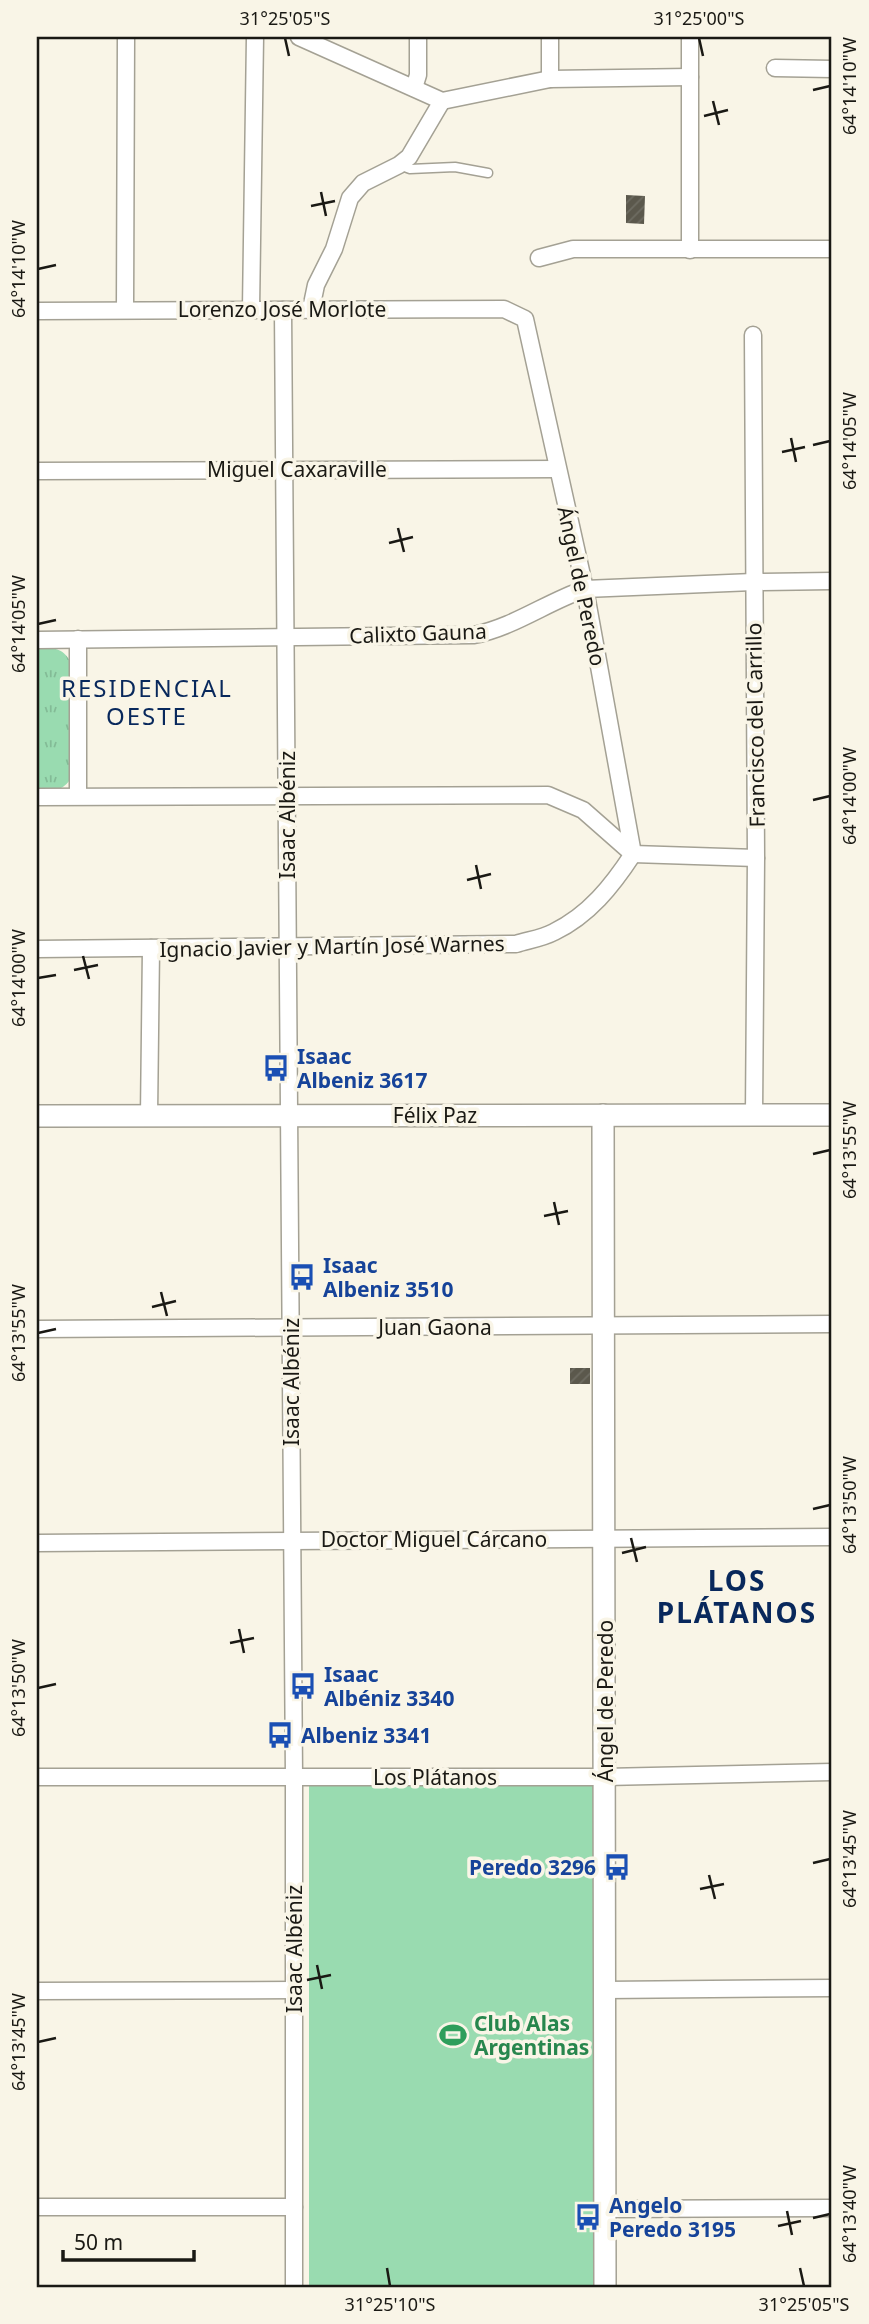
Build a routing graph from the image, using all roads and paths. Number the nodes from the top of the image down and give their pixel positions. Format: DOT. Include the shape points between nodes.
graph roads {
  1 [pos="126,37"];
  2 [pos="254,37"];
  3 [pos="299,37"];
  4 [pos="418,37"];
  5 [pos="550,37"];
  6 [pos="690,37"];
  7 [pos="775,68"];
  8 [pos="832,69"];
  9 [pos="690,77"];
  10 [pos="550,79"];
  11 [pos="414,88"];
  12 [pos="442,101"];
  13 [pos="400,165"];
  14 [pos="488,173"];
  15 [pos="832,249"];
  16 [pos="690,250"];
  17 [pos="539,258"];
  18 [pos="251,309"];
  19 [pos="311,309"];
  20 [pos="125,310"];
  21 [pos="283,310"];
  22 [pos="37,312"];
  23 [pos="525,319"];
  24 [pos="753,335"];
  25 [pos="284,469"];
  26 [pos="557,469"];
  27 [pos="37,471"];
  28 [pos="832,581"];
  29 [pos="753,582"];
  30 [pos="585,589"];
  31 [pos="286,636"];
  32 [pos="78,639"];
  33 [pos="37,640"];
  34 [pos="287,794"];
  35 [pos="78,796"];
  36 [pos="37,797"];
  37 [pos="633,854"];
  38 [pos="756,858"];
  39 [pos="288,947"];
  40 [pos="150,948"];
  41 [pos="37,949"];
  42 [pos="603,1115"];
  43 [pos="754,1115"];
  44 [pos="832,1115"];
  45 [pos="37,1116"];
  46 [pos="149,1116"];
  47 [pos="289,1116"];
  48 [pos="832,1325"];
  49 [pos="603,1326"];
  50 [pos="290,1327"];
  51 [pos="37,1329"];
  52 [pos="604,1538"];
  53 [pos="832,1538"];
  54 [pos="292,1540"];
  55 [pos="37,1543"];
  56 [pos="832,1772"];
  57 [pos="37,1777"];
  58 [pos="294,1777"];
  59 [pos="605,1777"];
  60 [pos="832,1988"];
  61 [pos="294,1990"];
  62 [pos="605,1990"];
  63 [pos="37,1991"];
  64 [pos="37,2207"];
  65 [pos="294,2207"];
  66 [pos="832,2208"];
  67 [pos="605,2209"];
  68 [pos="294,2287"];
  69 [pos="605,2287"];
  1 -- 20 [label="street"];
  2 -- 18 [label="street"];
  3 -- 11 [label="street"];
  4 -- 11 [label="street"];
  5 -- 10 [label="street"];
  6 -- 9 [label="street"];
  7 -- 8 [label="street"];
  9 -- 10 [label="street"];
  9 -- 16 [label="street"];
  10 -- 12 [label="street"];
  11 -- 12 [label="street"];
  12 -- 13 [label="street"];
  13 -- 14 [label="lane"];
  13 -- 19 [label="street" via="363,183 351,198"];
  15 -- 16 [label="street"];
  16 -- 17 [label="street" via="573,249"];
  18 -- 20 [label="street, Lorenzo José Morlote"];
  18 -- 21 [label="street, Lorenzo José Morlote"];
  19 -- 21 [label="street, Lorenzo José Morlote"];
  19 -- 23 [label="street, Lorenzo José Morlote" via="504,309"];
  20 -- 22 [label="street, Lorenzo José Morlote"];
  21 -- 25 [label="street, Isaac Albéniz"];
  23 -- 26 [label="street, Ángel de Peredo"];
  24 -- 29 [label="street, Francisco del Carrillo"];
  25 -- 26 [label="street, Miguel Caxaraville"];
  25 -- 27 [label="street, Miguel Caxaraville"];
  25 -- 31 [label="street, Isaac Albéniz"];
  26 -- 30 [label="street, Ángel de Peredo"];
  28 -- 29 [label="street, Calixto Gauna"];
  29 -- 30 [label="street, Calixto Gauna"];
  29 -- 38 [label="street, Francisco del Carrillo"];
  30 -- 31 [label="street, Calixto Gauna" via="506,626 474,635"];
  30 -- 37 [label="street, Ángel de Peredo"];
  31 -- 32 [label="street, Calixto Gauna"];
  31 -- 34 [label="street, Isaac Albéniz"];
  32 -- 33 [label="street, Calixto Gauna"];
  32 -- 35 [label="street"];
  34 -- 35 [label="street"];
  34 -- 37 [label="street" via="548,795 583,810"];
  34 -- 39 [label="street, Isaac Albéniz"];
  35 -- 36 [label="street"];
  37 -- 38 [label="street"];
  37 -- 39 [label="street, Ignacio Javier y Martín José Warnes" via="600,899 575,920 552,934 516,944"];
  38 -- 43 [label="street, Francisco del Carrillo"];
  39 -- 40 [label="street, Ignacio Javier y Martín José Warnes"];
  39 -- 47 [label="street, Isaac Albéniz"];
  40 -- 41 [label="street, Ignacio Javier y Martín José Warnes"];
  40 -- 46 [label="street"];
  42 -- 43 [label="main road, Félix Paz"];
  42 -- 47 [label="main road, Félix Paz"];
  42 -- 49 [label="main road, Ángel de Peredo"];
  43 -- 44 [label="main road, Félix Paz"];
  45 -- 46 [label="main road, Félix Paz"];
  46 -- 47 [label="main road, Félix Paz"];
  47 -- 50 [label="street, Isaac Albéniz"];
  48 -- 49 [label="street, Juan Gaona"];
  49 -- 50 [label="street, Juan Gaona"];
  49 -- 52 [label="main road, Ángel de Peredo"];
  50 -- 51 [label="street, Juan Gaona"];
  50 -- 54 [label="street, Isaac Albéniz"];
  52 -- 53 [label="street, Doctor Miguel Cárcano"];
  52 -- 54 [label="street, Doctor Miguel Cárcano"];
  52 -- 59 [label="main road, Ángel de Peredo"];
  54 -- 55 [label="street, Doctor Miguel Cárcano"];
  54 -- 58 [label="street, Isaac Albéniz"];
  56 -- 59 [label="street, Los Plátanos"];
  57 -- 58 [label="street, Los Plátanos"];
  58 -- 59 [label="street, Los Plátanos"];
  58 -- 61 [label="street, Isaac Albéniz"];
  59 -- 62 [label="main road, Ángel de Peredo"];
  60 -- 62 [label="street"];
  61 -- 63 [label="street"];
  61 -- 65 [label="street, Isaac Albéniz"];
  62 -- 67 [label="main road, Ángel de Peredo"];
  64 -- 65 [label="street"];
  65 -- 68 [label="street, Isaac Albéniz"];
  66 -- 67 [label="street"];
  67 -- 69 [label="main road, Ángel de Peredo"];
}
